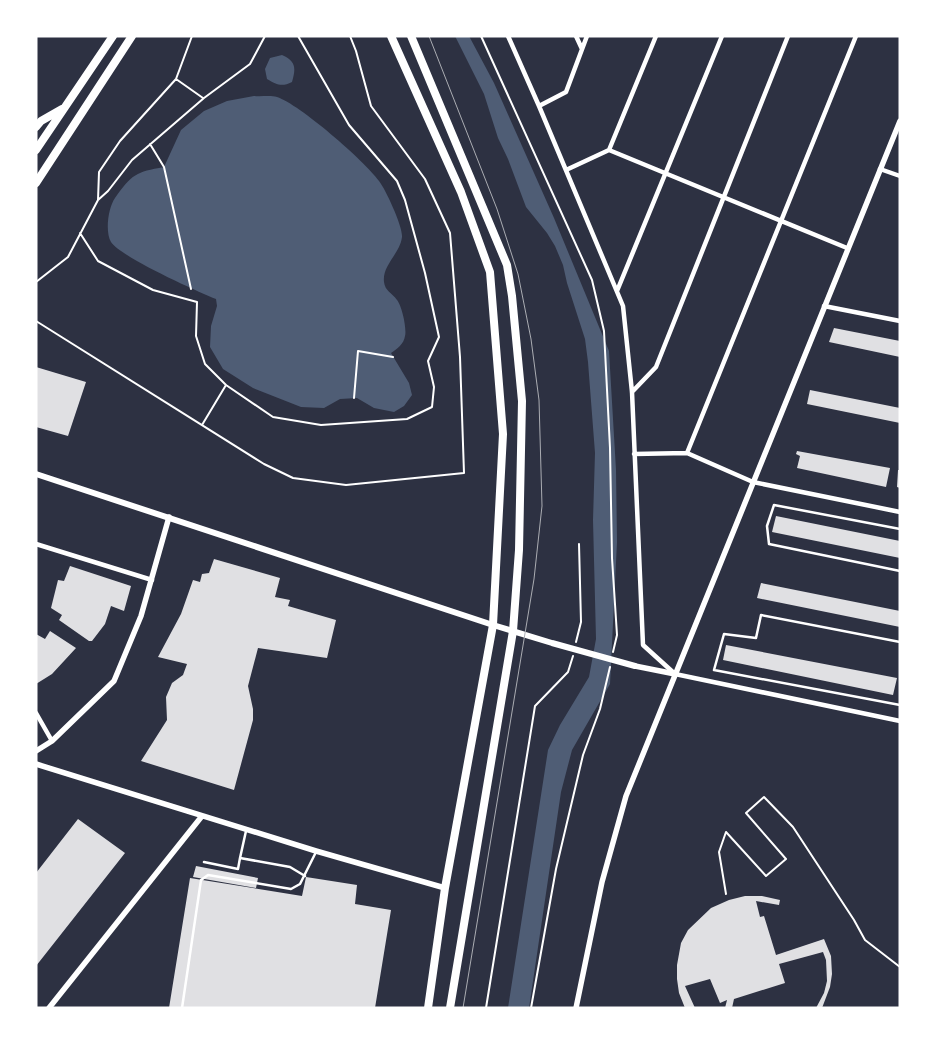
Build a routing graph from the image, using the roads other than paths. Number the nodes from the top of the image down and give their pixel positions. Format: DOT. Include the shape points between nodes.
graph roads {
  1 [pos="113,36"];
  2 [pos="132,36"];
  3 [pos="391,36"];
  4 [pos="411,36"];
  5 [pos="508,36"];
  6 [pos="576,36"];
  7 [pos="587,36"];
  8 [pos="656,36"];
  9 [pos="722,36"];
  10 [pos="788,36"];
  11 [pos="856,36"];
  12 [pos="582,49"];
  13 [pos="539,106"];
  14 [pos="64,108"];
  15 [pos="900,121"];
  16 [pos="36,128"];
  17 [pos="36,150"];
  18 [pos="609,150"];
  19 [pos="880,169"];
  20 [pos="566,170"];
  21 [pos="666,174"];
  22 [pos="900,176"];
  23 [pos="36,183"];
  24 [pos="724,197"];
  25 [pos="782,221"];
  26 [pos="847,248"];
  27 [pos="618,291"];
  28 [pos="824,306"];
  29 [pos="900,315"];
  30 [pos="899,321"];
  31 [pos="632,392"];
  32 [pos="687,453"];
  33 [pos="634,454"];
  34 [pos="36,474"];
  35 [pos="753,482"];
  36 [pos="900,512"];
  37 [pos="169,517"];
  38 [pos="900,529"];
  39 [pos="36,544"];
  40 [pos="900,571"];
  41 [pos="152,580"];
  42 [pos="492,625"];
  43 [pos="513,631"];
  44 [pos="900,642"];
  45 [pos="635,666"];
  46 [pos="676,674"];
  47 [pos="900,705"];
  48 [pos="36,713"];
  49 [pos="900,721"];
  50 [pos="52,741"];
  51 [pos="36,750"];
  52 [pos="36,764"];
  53 [pos="202,816"];
  54 [pos="246,830"];
  55 [pos="316,851"];
  56 [pos="240,858"];
  57 [pos="204,862"];
  58 [pos="305,876"];
  59 [pos="445,888"];
  60 [pos="49,1008"];
  61 [pos="182,1008"];
  62 [pos="428,1008"];
  63 [pos="450,1008"];
  64 [pos="576,1008"];
  1 -- 14 [label="main road"];
  2 -- 23 [label="main road"];
  3 -- 42 [label="main road" via="461,192 490,272 503,434"];
  4 -- 43 [label="main road" via="507,265 522,401"];
  5 -- 13 [label="street"];
  6 -- 12 [label="street"];
  7 -- 12 [label="street"];
  8 -- 18 [label="street"];
  9 -- 21 [label="street"];
  10 -- 24 [label="street"];
  11 -- 25 [label="street"];
  12 -- 13 [label="street" via="566,92"];
  13 -- 20 [label="street"];
  14 -- 16 [label="main road" via="41,121"];
  14 -- 17 [label="main road"];
  15 -- 19 [label="street"];
  18 -- 20 [label="street"];
  18 -- 21 [label="street"];
  19 -- 22 [label="street"];
  19 -- 26 [label="street"];
  20 -- 27 [label="street"];
  21 -- 24 [label="street"];
  21 -- 27 [label="street"];
  24 -- 25 [label="street"];
  24 -- 31 [label="street" via="656,367"];
  25 -- 26 [label="street"];
  25 -- 32 [label="street"];
  26 -- 28 [label="street"];
  27 -- 31 [label="street" via="623,306"];
  28 -- 30 [label="street"];
  28 -- 35 [label="street"];
  29 -- 30 [label="street"];
  31 -- 33 [label="street"];
  32 -- 33 [label="street"];
  32 -- 35 [label="street"];
  33 -- 46 [label="street" via="643,645"];
  34 -- 37 [label="main road"];
  35 -- 36 [label="street"];
  35 -- 46 [label="street"];
  37 -- 41 [label="street"];
  37 -- 42 [label="main road"];
  38 -- 40 [label="lane" via="774,505 767,526 769,544"];
  39 -- 41 [label="street"];
  41 -- 50 [label="street" via="114,681"];
  42 -- 43 [label="main road"];
  42 -- 59 [label="main road"];
  43 -- 45 [label="main road"];
  43 -- 63 [label="main road"];
  44 -- 47 [label="lane" via="761,615 756,638 724,634 714,670"];
  45 -- 46 [label="street"];
  46 -- 49 [label="street"];
  46 -- 64 [label="street" via="626,796 602,882"];
  48 -- 50 [label="street"];
  50 -- 51 [label="street"];
  52 -- 53 [label="street"];
  53 -- 54 [label="street"];
  53 -- 60 [label="street"];
  54 -- 55 [label="street"];
  54 -- 56 [label="lane"];
  55 -- 58 [label="lane"];
  55 -- 59 [label="street"];
  56 -- 57 [label="lane" via="238,869"];
  56 -- 58 [label="lane" via="290,867"];
  58 -- 61 [label="lane" via="291,889 208,875 201,880"];
  59 -- 62 [label="main road"];
}
